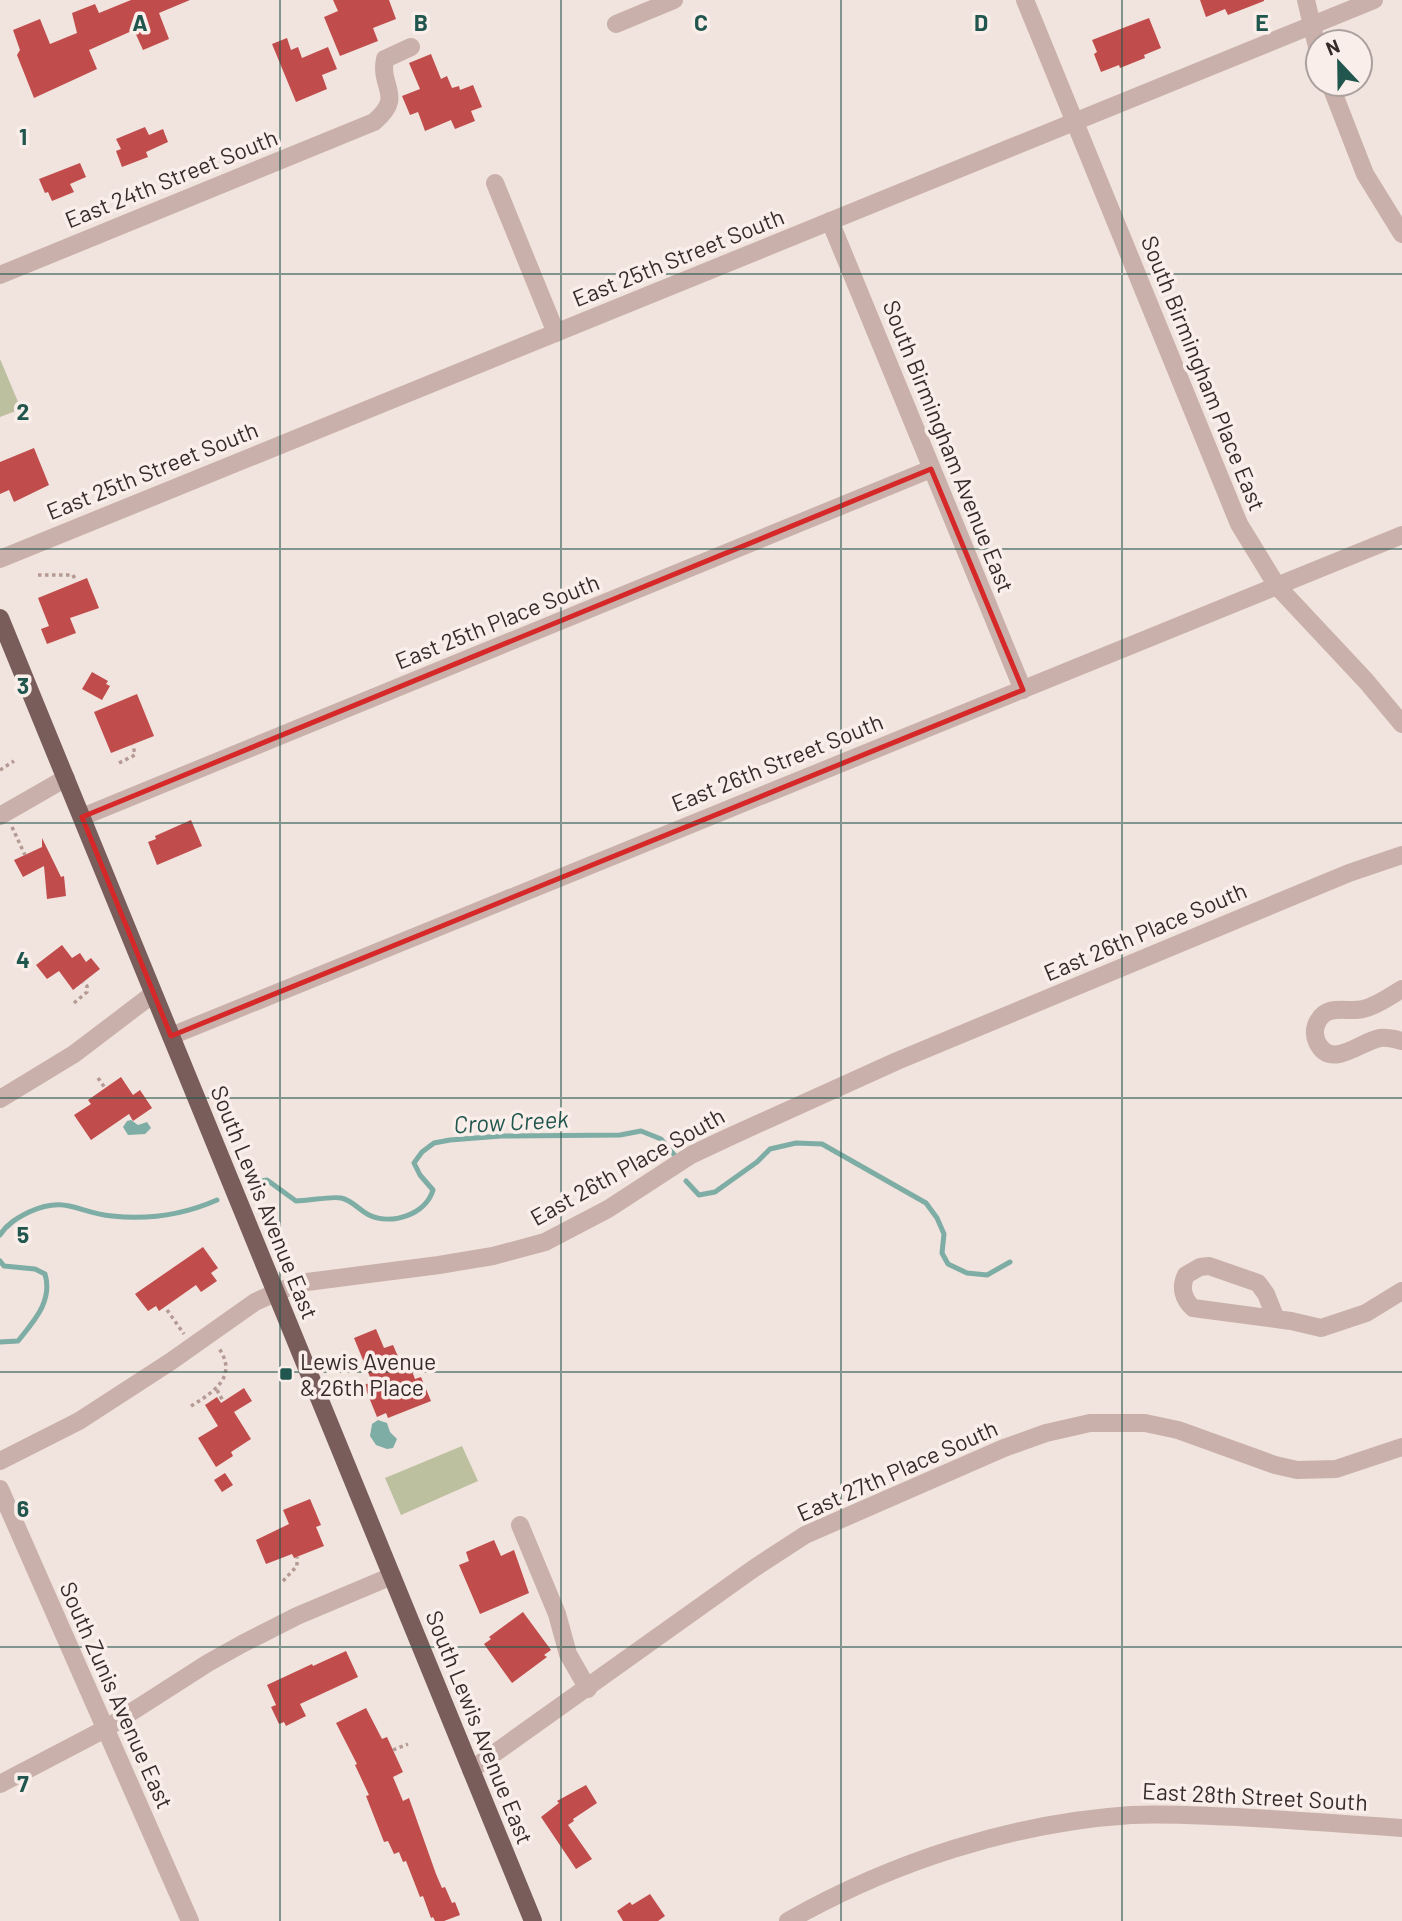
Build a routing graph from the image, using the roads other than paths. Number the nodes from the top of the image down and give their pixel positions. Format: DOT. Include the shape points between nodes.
graph roads {
  1 [pos="674,0"];
  2 [pos="1025,0"];
  3 [pos="1306,0"];
  4 [pos="1374,0"];
  5 [pos="616,24"];
  6 [pos="1312,25"];
  7 [pos="1313,28"];
  8 [pos="411,47"];
  9 [pos="1336,98"];
  10 [pos="1074,122"];
  11 [pos="495,183"];
  12 [pos="830,221"];
  13 [pos="1402,234"];
  14 [pos="0,275"];
  15 [pos="556,333"];
  16 [pos="932,469"];
  17 [pos="1402,535"];
  18 [pos="0,559"];
  19 [pos="1277,586"];
  20 [pos="0,618"];
  21 [pos="1023,690"];
  22 [pos="1402,724"];
  23 [pos="66,778"];
  24 [pos="3,814"];
  25 [pos="82,817"];
  26 [pos="1402,855"];
  27 [pos="1402,989"];
  28 [pos="153,994"];
  29 [pos="171,1036"];
  30 [pos="1402,1041"];
  31 [pos="0,1099"];
  32 [pos="1402,1291"];
  33 [pos="275,1293"];
  34 [pos="1276,1319"];
  35 [pos="1402,1447"];
  36 [pos="0,1461"];
  37 [pos="0,1489"];
  38 [pos="520,1525"];
  39 [pos="392,1576"];
  40 [pos="588,1689"];
  41 [pos="105,1729"];
  42 [pos="471,1770"];
  43 [pos="0,1784"];
  44 [pos="1402,1828"];
  45 [pos="190,1921"];
  46 [pos="533,1921"];
  47 [pos="788,1921"];
  1 -- 5 [label="street"];
  2 -- 10 [label="street, South Birmingham Place East"];
  3 -- 6 [label="street"];
  4 -- 6 [label="street, East 25th Street South"];
  6 -- 7 [label="street"];
  6 -- 10 [label="street, East 25th Street South"];
  8 -- 14 [label="street, East 24th Street South" via="385,59 390,103 374,122"];
  9 -- 13 [label="street" via="1366,174"];
  10 -- 12 [label="street, East 25th Street South"];
  10 -- 19 [label="street, South Birmingham Place East" via="1230,504"];
  11 -- 15 [label="street"];
  12 -- 15 [label="street, East 25th Street South"];
  12 -- 16 [label="street, South Birmingham Avenue East"];
  15 -- 18 [label="street, East 25th Street South"];
  16 -- 21 [label="street, South Birmingham Avenue East"];
  16 -- 25 [label="street, East 25th Place South"];
  17 -- 19 [label="street, East 26th Street South"];
  19 -- 21 [label="street, East 26th Street South"];
  19 -- 22 [label="street, South Birmingham Place East"];
  20 -- 23 [label="main road, South Lewis Avenue East"];
  21 -- 29 [label="street, East 26th Street South"];
  23 -- 24 [label="street"];
  23 -- 25 [label="main road, South Lewis Avenue East"];
  25 -- 28 [label="main road, South Lewis Avenue East"];
  26 -- 33 [label="street, East 26th Place South" via="897,1061 691,1155 608,1209 545,1242 466,1260 299,1283"];
  27 -- 30 [label="street" via="1362,1010 1338,1009 1321,1016 1315,1036 1319,1046 1334,1054 1379,1038"];
  28 -- 29 [label="main road, South Lewis Avenue East"];
  28 -- 31 [label="street" via="74,1054"];
  29 -- 33 [label="main road, South Lewis Avenue East"];
  32 -- 34 [label="street" via="1366,1313 1329,1327"];
  33 -- 36 [label="street, East 26th Place South" via="79,1421"];
  33 -- 39 [label="main road, South Lewis Avenue East"];
  34 -- 34 [label="street" via="1193,1308 1183,1292 1186,1275 1209,1266 1258,1283"];
  35 -- 40 [label="street, East 27th Place South" via="1336,1469 1297,1470 1145,1423 1066,1427 1004,1448 805,1535"];
  37 -- 41 [label="street, South Zunis Avenue East"];
  38 -- 40 [label="street" via="557,1614 568,1654"];
  39 -- 41 [label="street" via="242,1644"];
  39 -- 42 [label="main road, South Lewis Avenue East"];
  40 -- 42 [label="street, East 27th Place South"];
  41 -- 43 [label="street"];
  41 -- 45 [label="street, South Zunis Avenue East"];
  42 -- 46 [label="main road, South Lewis Avenue East"];
  44 -- 47 [label="street, East 28th Street South" via="1180,1814 1130,1815 1048,1826 983,1840 902,1867"];
}
